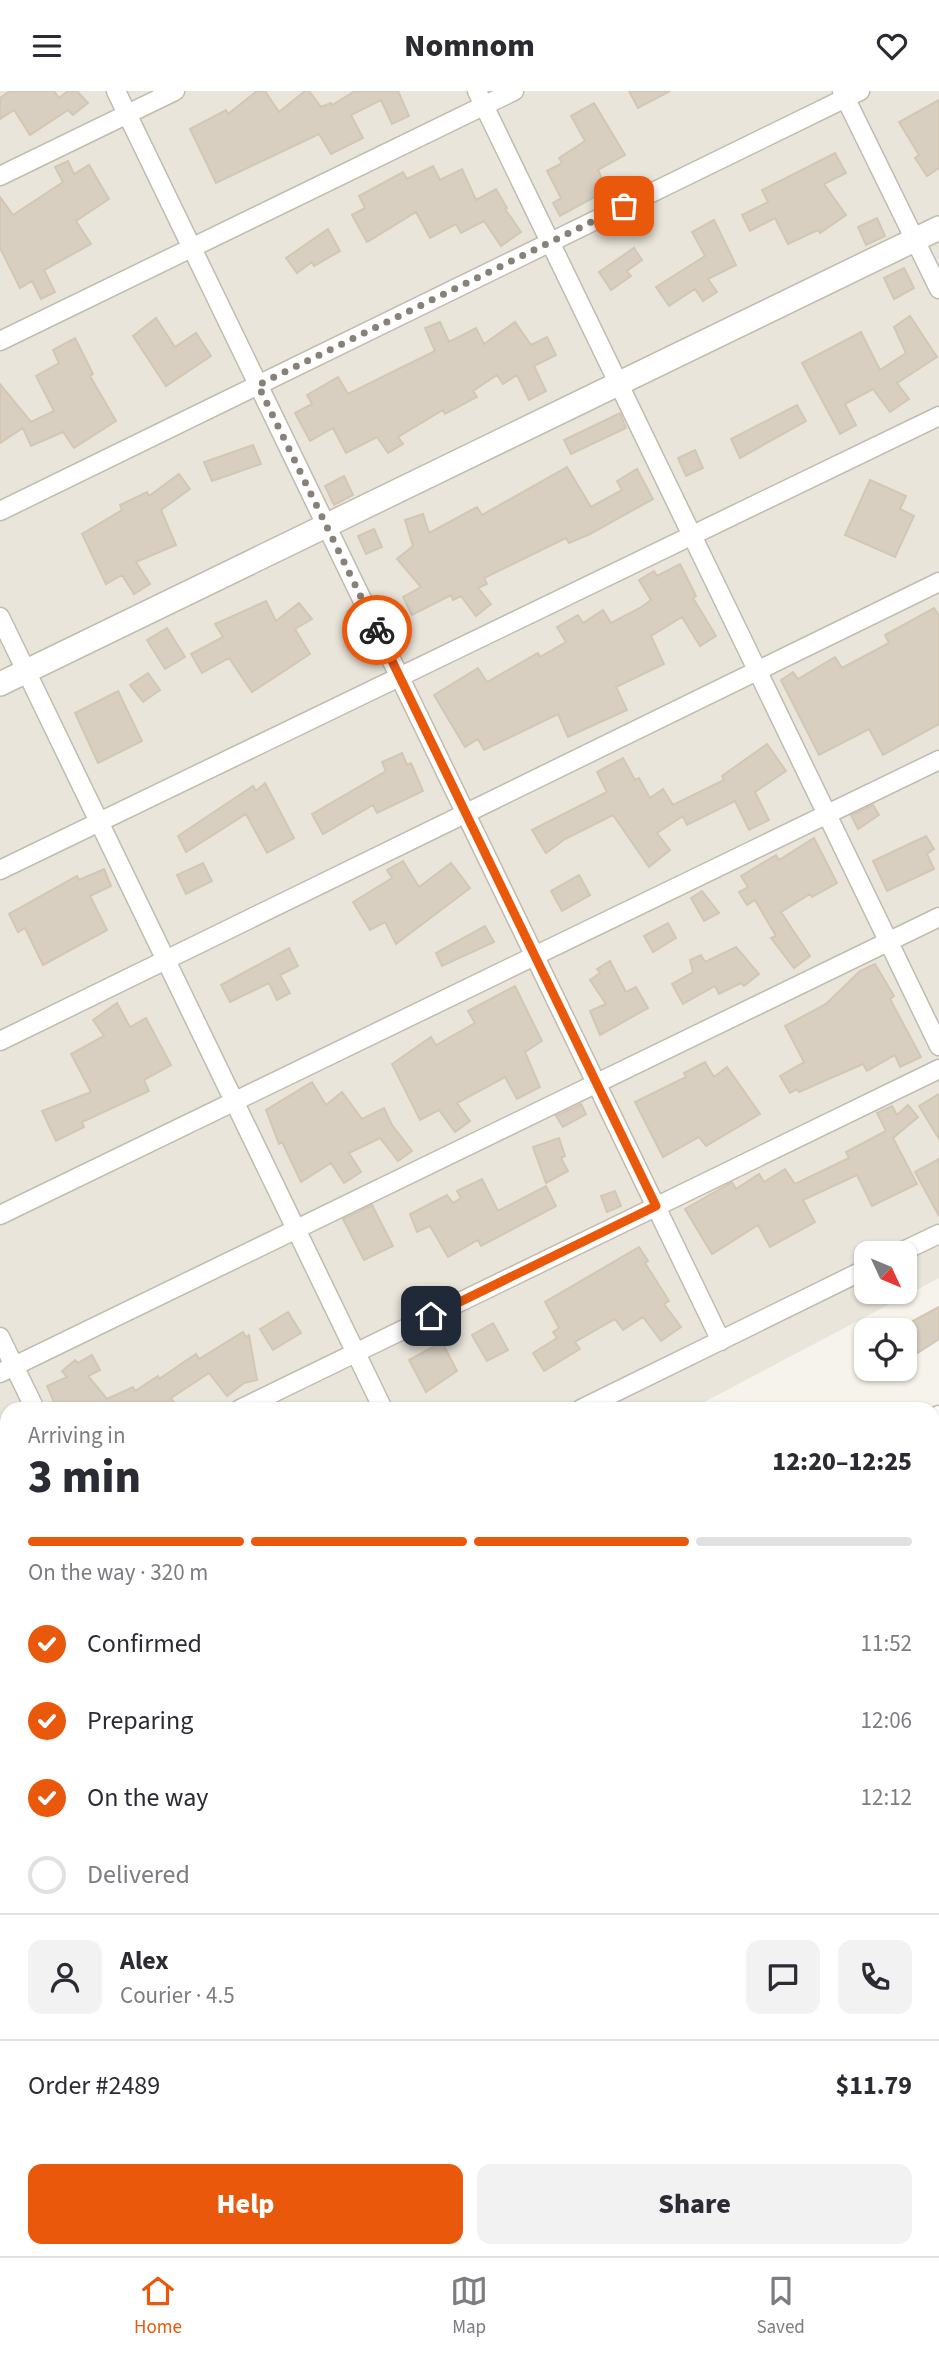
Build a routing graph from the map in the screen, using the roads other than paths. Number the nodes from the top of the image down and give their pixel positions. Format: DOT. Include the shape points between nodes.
graph roads {
  1 [pos="116,91"];
  2 [pos="175,91"];
  3 [pos="514,91"];
  4 [pos="849,93"];
  5 [pos="480,98"];
  6 [pos="127,114"];
  7 [pos="0,176"];
  8 [pos="939,228"];
  9 [pos="915,240"];
  10 [pos="550,242"];
  11 [pos="192,248"];
  12 [pos="939,289"];
  13 [pos="0,341"];
  14 [pos="618,384"];
  15 [pos="258,385"];
  16 [pos="939,416"];
  17 [pos="0,511"];
  18 [pos="326,526"];
  19 [pos="692,536"];
  20 [pos="939,582"];
  21 [pos="0,617"];
  22 [pos="26,671"];
  23 [pos="758,671"];
  24 [pos="400,677"];
  25 [pos="0,684"];
  26 [pos="939,759"];
  27 [pos="466,814"];
  28 [pos="827,814"];
  29 [pos="100,822"];
  30 [pos="0,870"];
  31 [pos="939,917"];
  32 [pos="889,942"];
  33 [pos="534,956"];
  34 [pos="166,960"];
  35 [pos="0,1041"];
  36 [pos="939,1046"];
  37 [pos="939,1069"];
  38 [pos="596,1083"];
  39 [pos="234,1101"];
  40 [pos="656,1206"];
  41 [pos="0,1215"];
  42 [pos="296,1229"];
  43 [pos="939,1234"];
  44 [pos="917,1245"];
  45 [pos="854,1275"];
  46 [pos="0,1337"];
  47 [pos="720,1341"];
  48 [pos="356,1352"];
  49 [pos="7,1370"];
  50 [pos="30,1402"];
  51 [pos="254,1402"];
  52 [pos="380,1402"];
  53 [pos="595,1402"];
  1 -- 6 [label="street"];
  2 -- 6 [label="street"];
  3 -- 5 [label="street"];
  4 -- 9 [label="street"];
  4 -- 10 [label="street"];
  5 -- 10 [label="street"];
  5 -- 11 [label="street"];
  6 -- 7 [label="street"];
  6 -- 11 [label="street"];
  8 -- 9 [label="street"];
  9 -- 12 [label="street"];
  9 -- 14 [label="street"];
  10 -- 14 [label="street"];
  10 -- 15 [label="street"];
  11 -- 13 [label="street"];
  11 -- 15 [label="street"];
  14 -- 18 [label="street"];
  14 -- 19 [label="street"];
  15 -- 17 [label="street"];
  15 -- 18 [label="street"];
  16 -- 19 [label="street"];
  18 -- 22 [label="street"];
  18 -- 24 [label="street"];
  19 -- 23 [label="street"];
  19 -- 24 [label="street"];
  20 -- 23 [label="street"];
  21 -- 22 [label="street"];
  22 -- 25 [label="street"];
  22 -- 29 [label="street"];
  23 -- 27 [label="street"];
  23 -- 28 [label="street"];
  24 -- 27 [label="street"];
  24 -- 29 [label="street"];
  26 -- 28 [label="street"];
  27 -- 33 [label="street"];
  27 -- 34 [label="street"];
  28 -- 32 [label="street"];
  28 -- 33 [label="street"];
  29 -- 30 [label="street"];
  29 -- 34 [label="street"];
  31 -- 32 [label="street"];
  32 -- 36 [label="street"];
  32 -- 38 [label="street"];
  33 -- 38 [label="street"];
  33 -- 39 [label="street"];
  34 -- 35 [label="street"];
  34 -- 39 [label="street"];
  37 -- 40 [label="street"];
  38 -- 40 [label="street"];
  38 -- 42 [label="street"];
  39 -- 41 [label="street"];
  39 -- 42 [label="street"];
  40 -- 47 [label="street"];
  40 -- 48 [label="street"];
  42 -- 48 [label="street"];
  42 -- 49 [label="street"];
  43 -- 44 [label="street"];
  45 -- 47 [label="street"];
  46 -- 49 [label="street"];
  47 -- 53 [label="street"];
  48 -- 51 [label="street"];
  48 -- 52 [label="street"];
  49 -- 50 [label="street"];
}
